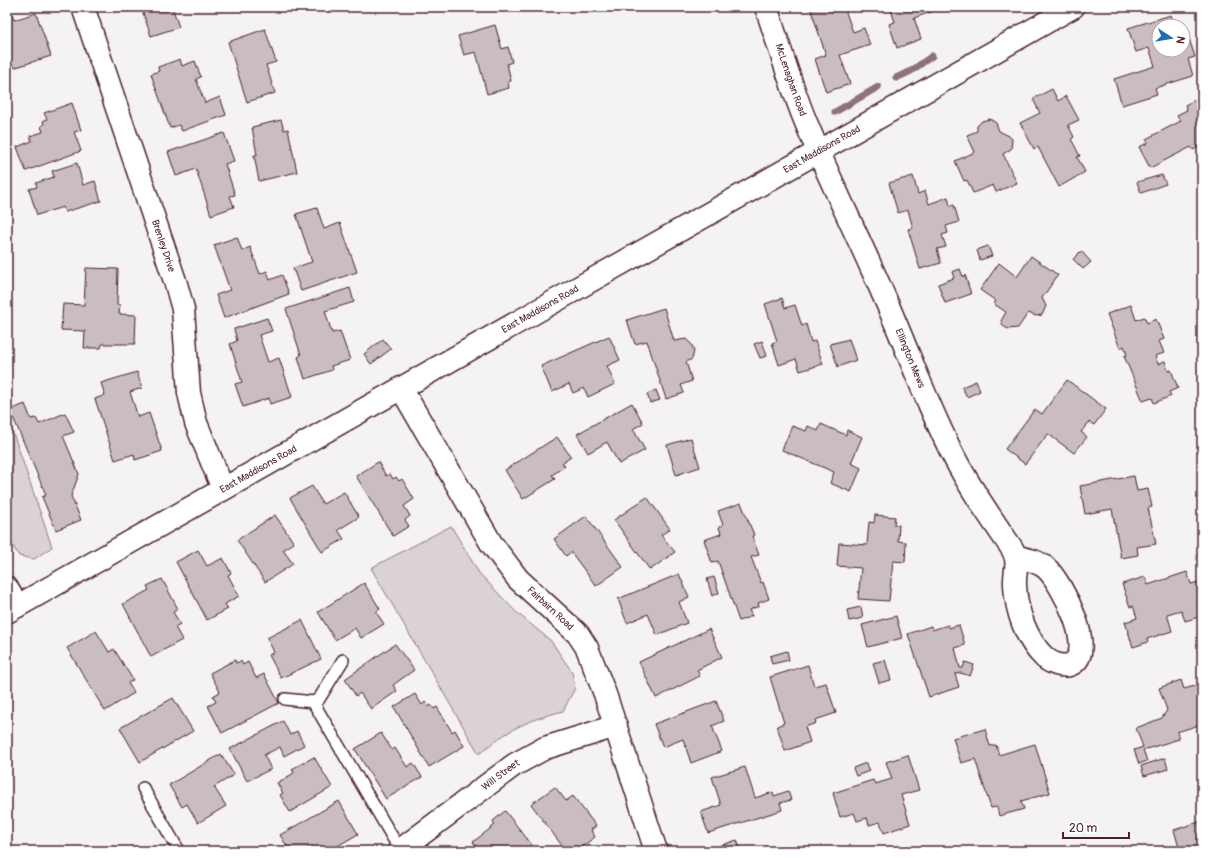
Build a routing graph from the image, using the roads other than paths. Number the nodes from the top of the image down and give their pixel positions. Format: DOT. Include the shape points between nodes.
graph roads {
  1 [pos="83,7"];
  2 [pos="766,7"];
  3 [pos="1073,7"];
  4 [pos="819,152"];
  5 [pos="402,388"];
  6 [pos="223,489"];
  7 [pos="1017,557"];
  8 [pos="10,602"];
  9 [pos="343,660"];
  10 [pos="285,700"];
  11 [pos="313,702"];
  12 [pos="616,726"];
  13 [pos="143,788"];
  14 [pos="179,851"];
  15 [pos="399,851"];
  16 [pos="656,851"];
  1 -- 6 [label="street, Brenley Drive" via="176,284 183,309 189,393 196,423"];
  2 -- 4 [label="street, McLenaghan Road" via="802,112"];
  3 -- 4 [label="street, East Maddisons Road"];
  4 -- 5 [label="street, East Maddisons Road"];
  4 -- 7 [label="street, Ellington Mews" via="950,449"];
  5 -- 6 [label="street, East Maddisons Road"];
  5 -- 12 [label="street, Fairbairn Road" via="503,561 518,579 578,634 587,648"];
  6 -- 8 [label="street, East Maddisons Road"];
  7 -- 7 [label="street" via="1044,565 1065,593 1080,643 1080,652 1076,660 1069,665 1049,662 1036,648 1024,626 1015,586"];
  9 -- 11 [label="lane" via="325,692 320,699"];
  10 -- 11 [label="lane"];
  11 -- 15 [label="lane"];
  12 -- 15 [label="street, Will Street" via="545,748 514,765"];
  12 -- 16 [label="street, Fairbairn Road"];
  13 -- 14 [label="lane"];
}
